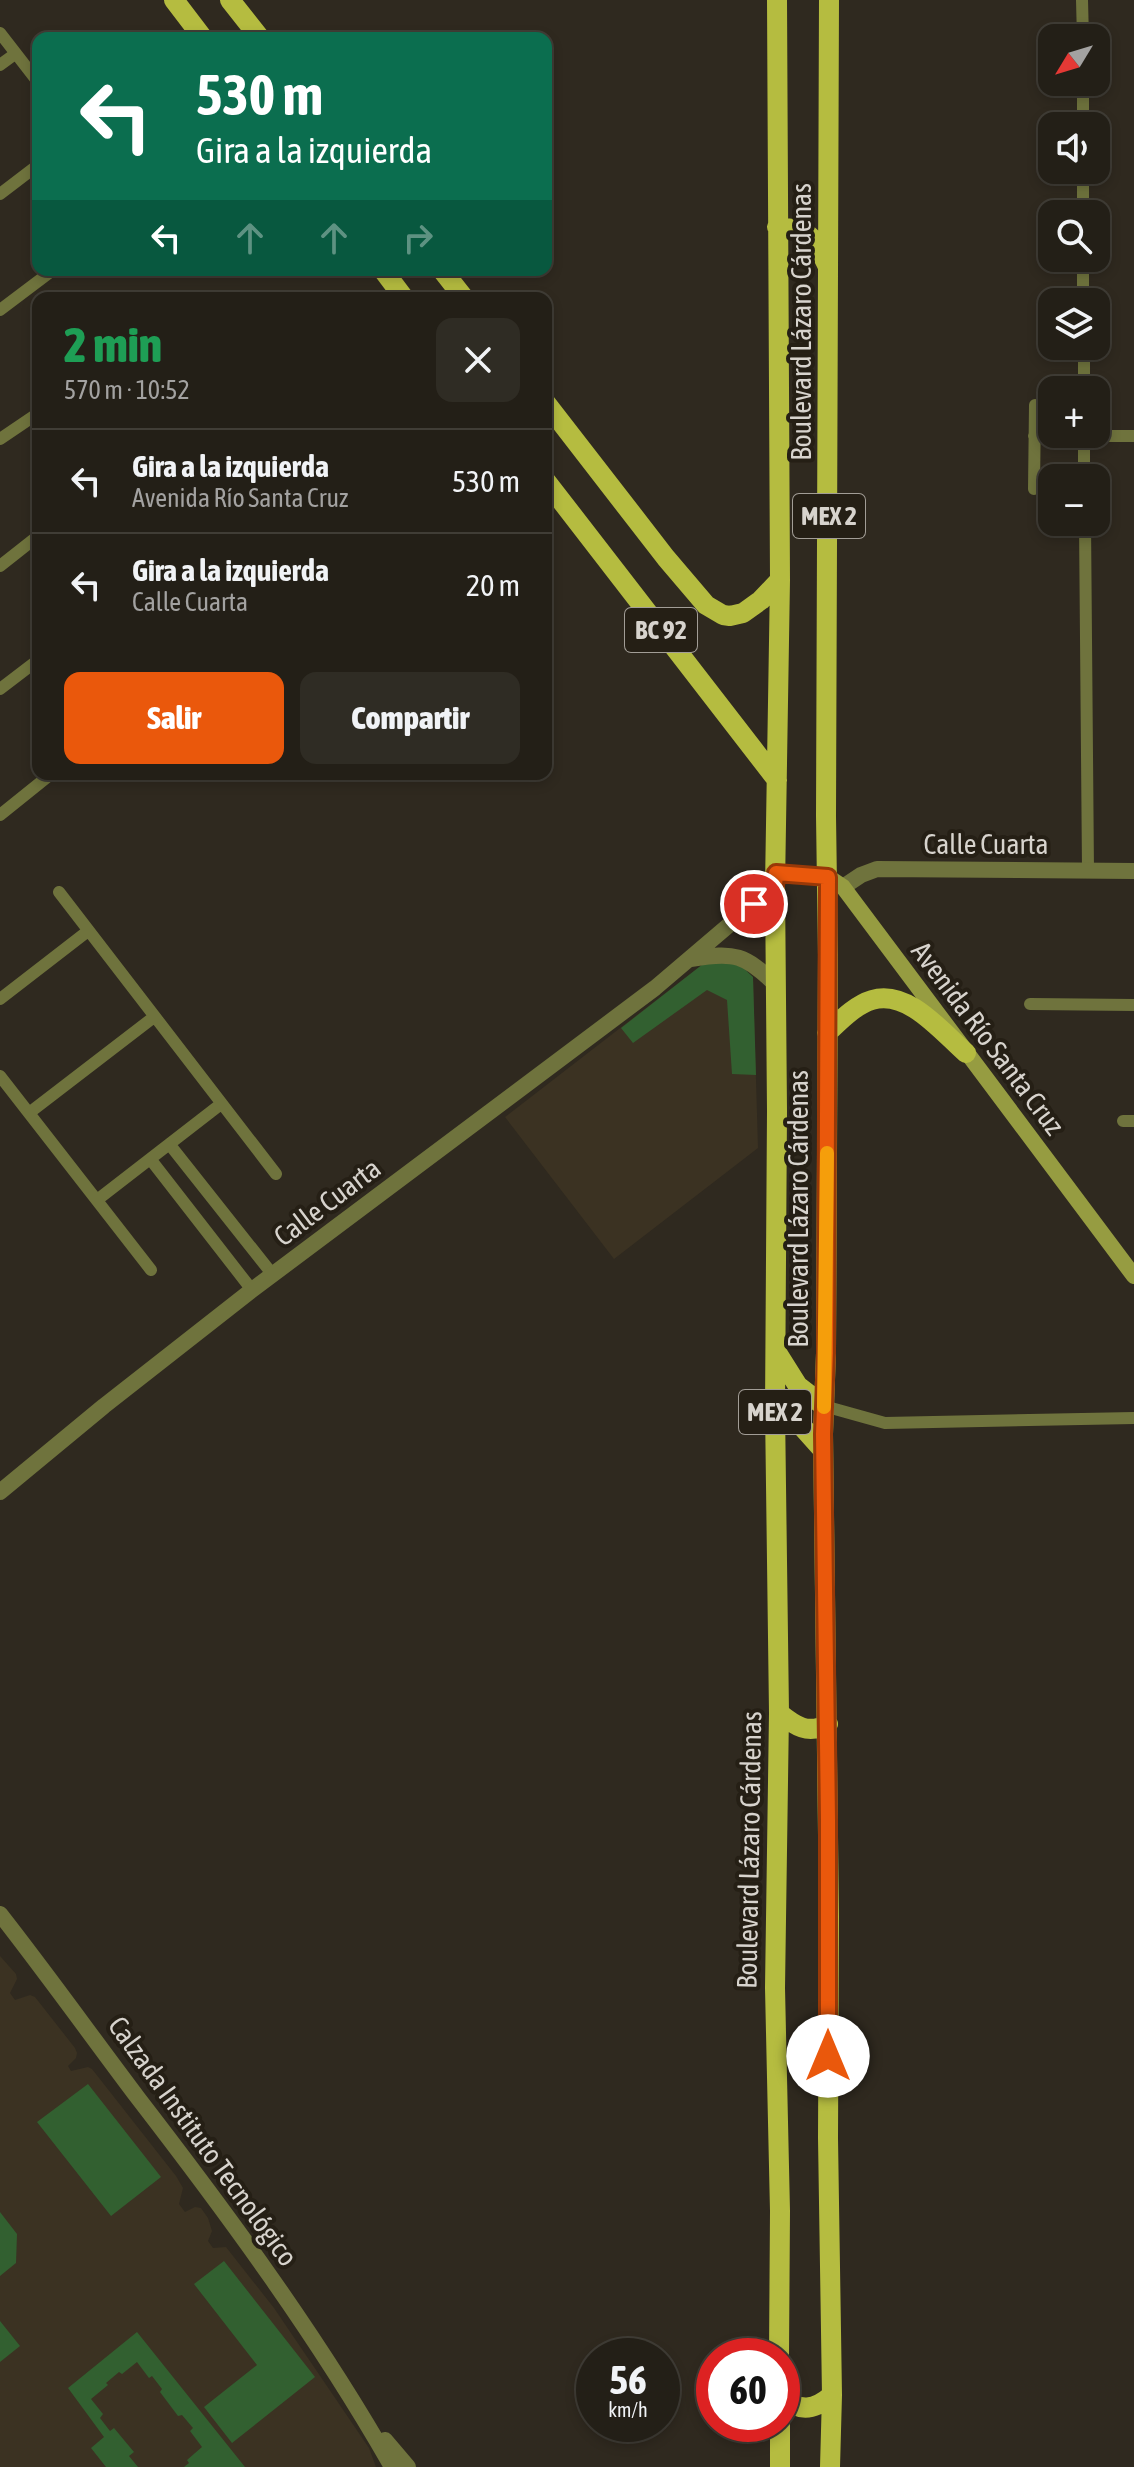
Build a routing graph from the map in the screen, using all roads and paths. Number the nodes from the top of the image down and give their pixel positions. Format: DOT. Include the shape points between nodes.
graph roads {
  1 [pos="174,0"];
  2 [pos="777,0"];
  3 [pos="829,0"];
  4 [pos="1082,0"];
  5 [pos="230,2"];
  6 [pos="1083,24"];
  7 [pos="198,32"];
  8 [pos="255,32"];
  9 [pos="0,33"];
  10 [pos="15,54"];
  11 [pos="0,65"];
  12 [pos="32,75"];
  13 [pos="32,170"];
  14 [pos="0,194"];
  15 [pos="777,227"];
  16 [pos="829,270"];
  17 [pos="45,276"];
  18 [pos="447,276"];
  19 [pos="459,292"];
  20 [pos="0,310"];
  21 [pos="1035,405"];
  22 [pos="552,411"];
  23 [pos="32,417"];
  24 [pos="1034,436"];
  25 [pos="1038,436"];
  26 [pos="1110,436"];
  27 [pos="1134,436"];
  28 [pos="0,439"];
  29 [pos="552,489"];
  30 [pos="1034,489"];
  31 [pos="1085,536"];
  32 [pos="32,541"];
  33 [pos="0,566"];
  34 [pos="780,580"];
  35 [pos="32,665"];
  36 [pos="0,689"];
  37 [pos="44,780"];
  38 [pos="777,780"];
  39 [pos="0,815"];
  40 [pos="1088,871"];
  41 [pos="1134,871"];
  42 [pos="776,879"];
  43 [pos="836,882"];
  44 [pos="59,892"];
  45 [pos="88,931"];
  46 [pos="691,960"];
  47 [pos="776,985"];
  48 [pos="0,999"];
  49 [pos="1030,1004"];
  50 [pos="1134,1005"];
  51 [pos="154,1017"];
  52 [pos="827,1033"];
  53 [pos="966,1053"];
  54 [pos="0,1076"];
  55 [pos="221,1104"];
  56 [pos="29,1113"];
  57 [pos="170,1145"];
  58 [pos="151,1160"];
  59 [pos="276,1174"];
  60 [pos="97,1200"];
  61 [pos="151,1270"];
  62 [pos="273,1275"];
  63 [pos="1134,1276"];
  64 [pos="252,1290"];
  65 [pos="776,1351"];
  66 [pos="824,1406"];
  67 [pos="775,1409"];
  68 [pos="1134,1418"];
  69 [pos="823,1450"];
  70 [pos="0,1492"];
  71 [pos="779,1713"];
  72 [pos="828,1724"];
  73 [pos="0,1914"];
  74 [pos="779,2338"];
  75 [pos="832,2395"];
  76 [pos="357,2405"];
  77 [pos="800,2407"];
  78 [pos="780,2442"];
  79 [pos="392,2467"];
  80 [pos="408,2467"];
  81 [pos="780,2467"];
  82 [pos="830,2467"];
  1 -- 7 [label="main road"];
  2 -- 15 [label="main road, Boulevard Lázaro Cárdenas / MEX 2"];
  3 -- 16 [label="main road, Boulevard Lázaro Cárdenas / MEX 2"];
  4 -- 6 [label="street"];
  5 -- 8 [label="main road"];
  9 -- 10 [label="street"];
  10 -- 11 [label="street"];
  10 -- 12 [label="street"];
  13 -- 14 [label="street"];
  15 -- 16 [label="main road" via="806,232"];
  15 -- 34 [label="main road, Boulevard Lázaro Cárdenas / MEX 2"];
  16 -- 43 [label="main road, Boulevard Lázaro Cárdenas / MEX 2" via="826,816"];
  17 -- 20 [label="street"];
  18 -- 19 [label="main road"];
  21 -- 24 [label="street"];
  22 -- 34 [label="main road, BC 92" via="706,605 723,615 736,615 755,606"];
  23 -- 28 [label="street"];
  24 -- 25 [label="street"];
  24 -- 30 [label="street"];
  26 -- 27 [label="street"];
  29 -- 38 [label="main road, BC 92"];
  31 -- 40 [label="street"];
  32 -- 33 [label="street"];
  34 -- 38 [label="main road, Boulevard Lázaro Cárdenas / MEX 2"];
  35 -- 36 [label="street"];
  37 -- 39 [label="street"];
  38 -- 42 [label="main road, Boulevard Lázaro Cárdenas / MEX 2"];
  40 -- 41 [label="street, Calle Cuarta"];
  40 -- 43 [label="street, Calle Cuarta" via="877,869"];
  42 -- 43 [label="main road"];
  42 -- 46 [label="street, Calle Cuarta"];
  42 -- 47 [label="main road, Boulevard Lázaro Cárdenas / MEX 2"];
  43 -- 52 [label="main road, Boulevard Lázaro Cárdenas / MEX 2"];
  43 -- 53 [label="main road, Avenida Río Santa Cruz"];
  44 -- 45 [label="street"];
  45 -- 48 [label="street"];
  45 -- 51 [label="street"];
  46 -- 47 [label="street" via="739,956"];
  46 -- 62 [label="street, Calle Cuarta"];
  47 -- 65 [label="main road, Boulevard Lázaro Cárdenas / MEX 2"];
  49 -- 50 [label="street"];
  51 -- 55 [label="street"];
  51 -- 56 [label="street"];
  52 -- 53 [label="main road" via="862,1004 884,997 917,1011"];
  52 -- 66 [label="main road, Boulevard Lázaro Cárdenas / MEX 2"];
  53 -- 63 [label="main road, Avenida Río Santa Cruz"];
  54 -- 56 [label="street"];
  55 -- 57 [label="street"];
  55 -- 59 [label="street"];
  56 -- 60 [label="street"];
  57 -- 58 [label="street"];
  57 -- 62 [label="street"];
  58 -- 60 [label="street"];
  58 -- 64 [label="street"];
  60 -- 61 [label="street"];
  62 -- 64 [label="street, Calle Cuarta"];
  64 -- 70 [label="street, Calle Cuarta"];
  65 -- 66 [label="main road" via="798,1386"];
  65 -- 67 [label="main road, Boulevard Lázaro Cárdenas / MEX 2"];
  66 -- 68 [label="street" via="885,1423"];
  66 -- 69 [label="main road, Boulevard Lázaro Cárdenas / MEX 2"];
  67 -- 69 [label="main road" via="798,1422"];
  67 -- 71 [label="main road, Boulevard Lázaro Cárdenas / MEX 2"];
  69 -- 72 [label="main road, Boulevard Lázaro Cárdenas / MEX 2"];
  71 -- 72 [label="main road" via="805,1730"];
  71 -- 74 [label="main road, Boulevard Lázaro Cárdenas / MEX 2" via="775,1988"];
  72 -- 75 [label="main road, Boulevard Lázaro Cárdenas / MEX 2"];
  73 -- 76 [label="street, Calzada Instituto Tecnológico" via="206,2185"];
  75 -- 77 [label="main road" via="810,2409"];
  75 -- 82 [label="main road, Boulevard Lázaro Cárdenas / MEX 2"];
  76 -- 79 [label="street, Calzada Instituto Tecnológico"];
  76 -- 80 [label="street, Calzada Instituto Tecnológico"];
  78 -- 81 [label="main road"];
}
